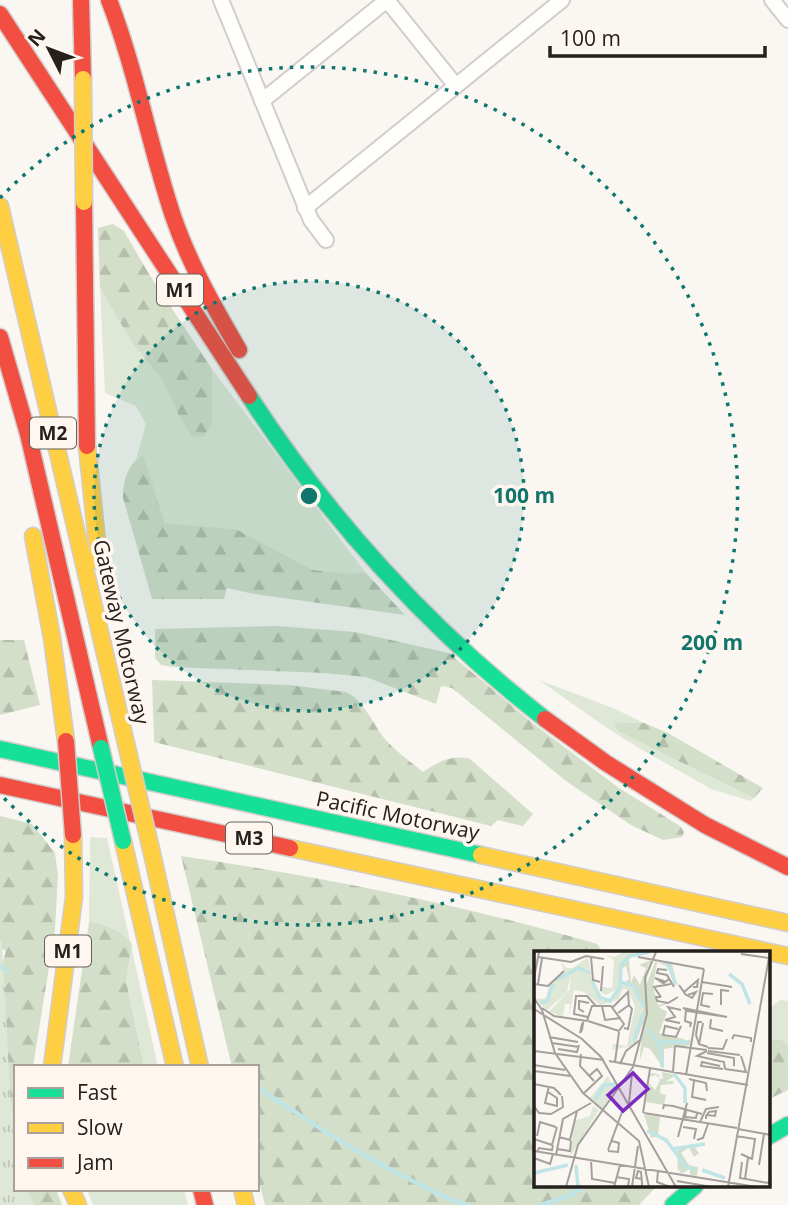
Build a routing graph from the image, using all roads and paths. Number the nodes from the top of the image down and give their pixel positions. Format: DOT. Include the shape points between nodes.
graph roads {
  1 [pos="81,0"];
  2 [pos="109,0"];
  3 [pos="220,0"];
  4 [pos="387,0"];
  5 [pos="562,0"];
  6 [pos="772,0"];
  7 [pos="0,14"];
  8 [pos="788,20"];
  9 [pos="456,86"];
  10 [pos="262,101"];
  11 [pos="0,206"];
  12 [pos="305,208"];
  13 [pos="326,240"];
  14 [pos="0,337"];
  15 [pos="245,359"];
  16 [pos="6,365"];
  17 [pos="267,393"];
  18 [pos="7,420"];
  19 [pos="29,517"];
  20 [pos="373,557"];
  21 [pos="106,659"];
  22 [pos="0,749"];
  23 [pos="0,785"];
  24 [pos="788,867"];
  25 [pos="788,923"];
  26 [pos="765,951"];
  27 [pos="770,952"];
  28 [pos="788,956"];
  29 [pos="52,1065"];
  30 [pos="175,1065"];
  31 [pos="200,1065"];
  32 [pos="788,1125"];
  33 [pos="770,1135"];
  34 [pos="693,1188"];
  35 [pos="673,1205"];
  1 -- 21 [label="highway, bridge" via="86,440 112,632"];
  2 -- 15 [label="highway" via="132,65 173,216 200,280"];
  3 -- 10 [label="street"];
  4 -- 9 [label="street"];
  4 -- 10 [label="street"];
  5 -- 9 [label="street"];
  6 -- 8 [label="street"];
  7 -- 20 [label="highway, M1" via="279,442"];
  9 -- 12 [label="street"];
  10 -- 12 [label="street"];
  11 -- 21 [label="highway, Gateway Motorway / M2"];
  12 -- 13 [label="street"];
  14 -- 16 [label="highway"];
  16 -- 18 [label="highway"];
  16 -- 30 [label="highway, M2, bridge" via="27,434"];
  17 -- 20 [label="highway" via="352,515"];
  19 -- 29 [label="highway, M1, bridge" via="60,683 72,835 74,897"];
  20 -- 24 [label="highway, M1" via="448,636 543,718 653,794"];
  21 -- 31 [label="highway, Gateway Motorway / M2, bridge"];
  22 -- 25 [label="highway, Pacific Motorway / M3"];
  23 -- 26 [label="highway, M3"];
  27 -- 28 [label="highway, M3"];
  32 -- 33 [label="highway"];
  34 -- 35 [label="highway"];
}
